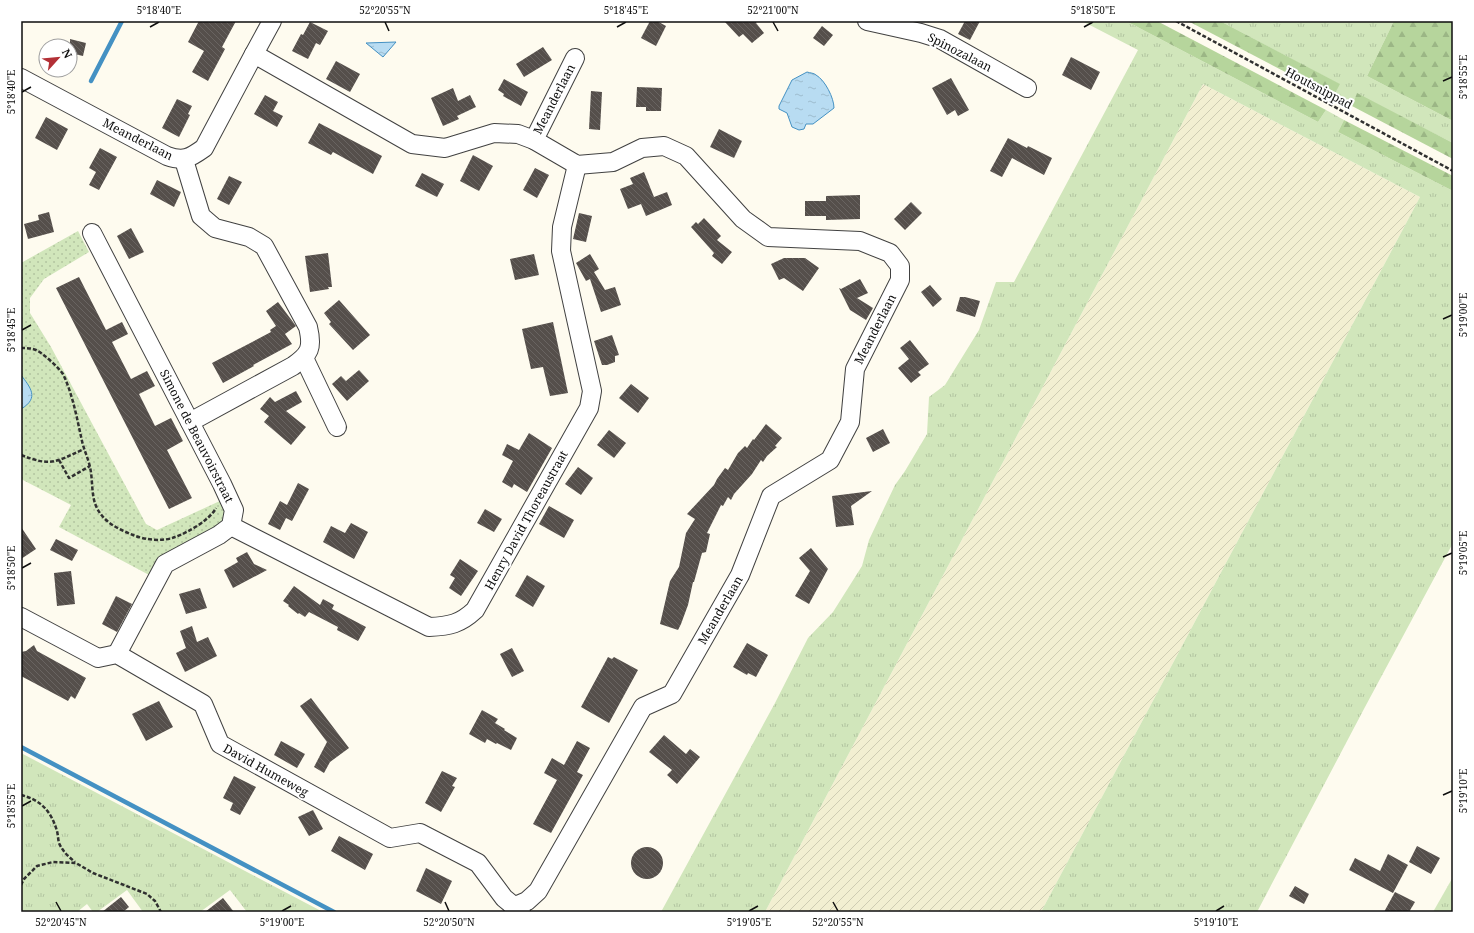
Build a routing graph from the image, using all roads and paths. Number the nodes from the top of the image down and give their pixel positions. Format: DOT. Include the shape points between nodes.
graph roads {
  1 [pos="272,21"];
  2 [pos="867,21"];
  3 [pos="1176,21"];
  4 [pos="254,54"];
  5 [pos="575,58"];
  6 [pos="21,78"];
  7 [pos="1027,88"];
  8 [pos="534,140"];
  9 [pos="184,160"];
  10 [pos="577,165"];
  11 [pos="1453,171"];
  12 [pos="92,233"];
  13 [pos="21,348"];
  14 [pos="304,358"];
  15 [pos="190,422"];
  16 [pos="337,427"];
  17 [pos="84,449"];
  18 [pos="21,455"];
  19 [pos="59,460"];
  20 [pos="90,466"];
  21 [pos="226,491"];
  22 [pos="231,526"];
  23 [pos="21,617"];
  24 [pos="117,654"];
  25 [pos="21,795"];
  26 [pos="76,863"];
  27 [pos="21,885"];
  28 [pos="517,909"];
  29 [pos="161,912"];
  1 -- 4 [label="street, Meanderlaan"];
  2 -- 7 [label="street, Spinozalaan" via="940,39"];
  3 -- 11 [label="path, Houtsnippad"];
  4 -- 8 [label="street, Meanderlaan" via="412,144 445,148 494,133 518,134"];
  4 -- 9 [label="street, Meanderlaan" via="204,148"];
  5 -- 8 [label="street, Meanderlaan"];
  6 -- 9 [label="street, Meanderlaan" via="167,156"];
  8 -- 10 [label="street, Meanderlaan"];
  9 -- 14 [label="street" via="201,216 215,228 249,237 264,246 308,327 310,349"];
  10 -- 22 [label="street, Henry David Thoreaustraat" via="562,227 561,251 592,391 589,408 475,610 465,619 448,626 429,627"];
  10 -- 28 [label="street, Meanderlaan" via="613,162 642,148 664,146 686,156 743,219 768,237 860,241 890,253 900,266 900,280 855,369 850,422 830,460 771,496 740,575 672,694 643,706 538,891"];
  12 -- 15 [label="street, Simone de Beauvoirstraat"];
  13 -- 17 [label="path" via="38,351 62,374 73,403"];
  14 -- 15 [label="street"];
  14 -- 16 [label="street"];
  15 -- 21 [label="street, Simone de Beauvoirstraat"];
  17 -- 19 [label="path"];
  17 -- 20 [label="path"];
  18 -- 19 [label="path" via="46,463"];
  19 -- 20 [label="path" via="69,478"];
  20 -- 21 [label="path" via="96,506 105,520 120,530 138,537 157,540 178,536 214,513 217,500"];
  21 -- 22 [label="street, Simone de Beauvoirstraat" via="234,510"];
  22 -- 24 [label="street" via="165,564"];
  23 -- 24 [label="street" via="98,658"];
  24 -- 28 [label="street, David Humeweg" via="202,704 220,744 390,838 420,833 478,863 504,898"];
  25 -- 26 [label="path" via="41,803 53,821 65,854"];
  26 -- 27 [label="path" via="53,862 37,866"];
  26 -- 29 [label="path" via="93,873 147,894 155,901"];
}
